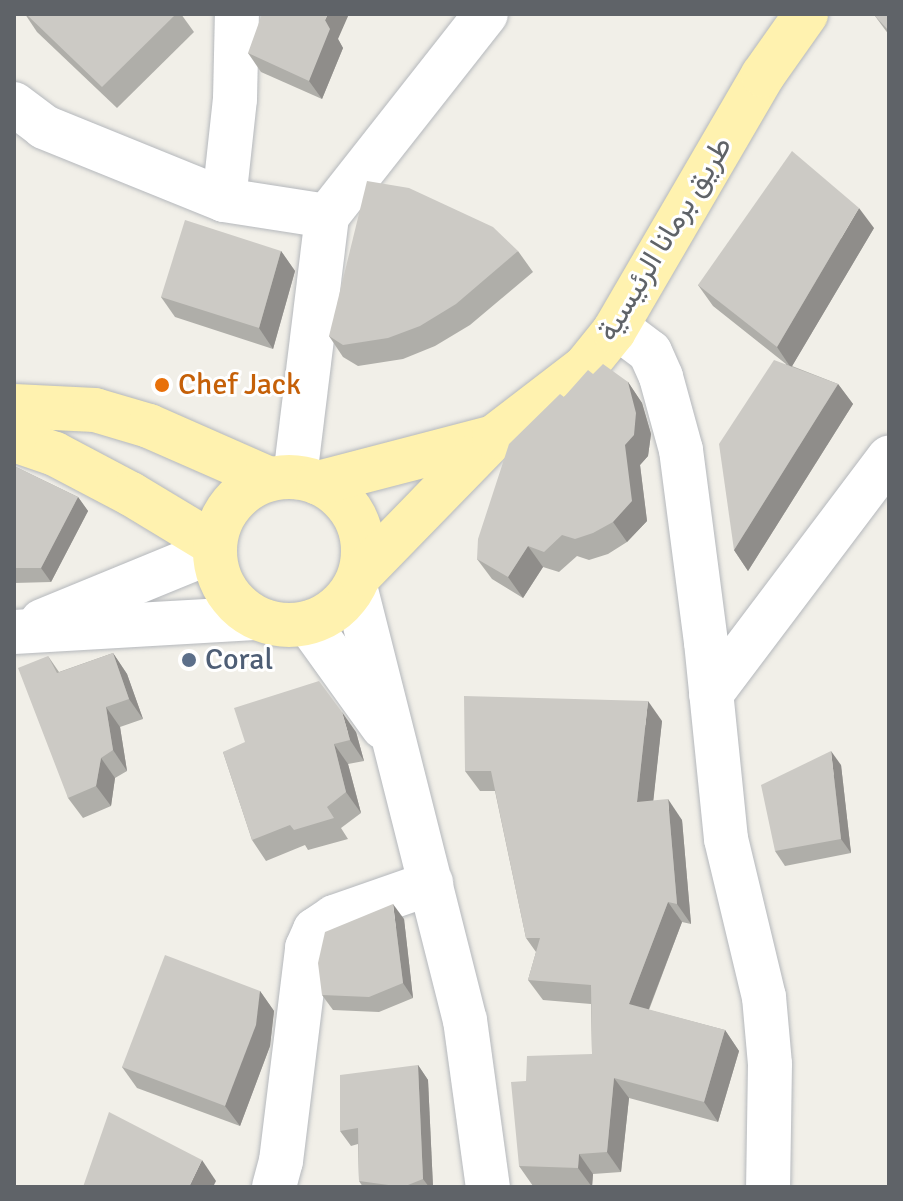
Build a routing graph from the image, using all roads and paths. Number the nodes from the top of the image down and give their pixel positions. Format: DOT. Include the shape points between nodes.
graph roads {
  1 [pos="237,14"];
  2 [pos="486,14"];
  3 [pos="806,14"];
  4 [pos="14,104"];
  5 [pos="224,200"];
  6 [pos="327,216"];
  7 [pos="614,331"];
  8 [pos="14,406"];
  9 [pos="494,437"];
  10 [pos="14,440"];
  11 [pos="889,458"];
  12 [pos="295,480"];
  13 [pos="213,548"];
  14 [pos="358,580"];
  15 [pos="255,618"];
  16 [pos="309,624"];
  17 [pos="14,632"];
  18 [pos="711,694"];
  19 [pos="394,741"];
  20 [pos="431,883"];
  21 [pos="274,1187"];
  22 [pos="488,1187"];
  23 [pos="768,1187"];
  1 -- 5 [label="street"];
  2 -- 6 [label="street"];
  3 -- 7 [label="main road, طريق برمانا الرئيسية" via="763,75"];
  4 -- 5 [label="street" via="44,127"];
  5 -- 6 [label="street"];
  6 -- 12 [label="street"];
  7 -- 9 [label="main road, طريق برمانا الرئيسية" via="585,367"];
  7 -- 18 [label="street" via="650,352 681,450"];
  8 -- 12 [label="main road" via="95,410"];
  9 -- 12 [label="main road, طريق برمانا الرئيسية"];
  9 -- 14 [label="main road, طريق برمانا الرئيسية"];
  10 -- 13 [label="main road" via="68,461"];
  11 -- 18 [label="street"];
  12 -- 13 [label="main road" via="249,488 220,522"];
  12 -- 14 [label="main road" via="348,505 362,538"];
  13 -- 15 [label="main road" via="224,591"];
  13 -- 17 [label="street"];
  14 -- 16 [label="main road" via="336,609"];
  14 -- 19 [label="street"];
  15 -- 16 [label="main road" via="279,626"];
  15 -- 17 [label="street"];
  16 -- 19 [label="street"];
  18 -- 23 [label="street" via="726,839 764,997 770,1064"];
  19 -- 20 [label="street"];
  20 -- 21 [label="street" via="334,917 315,930 307,948"];
  20 -- 22 [label="street" via="465,1020"];
}
